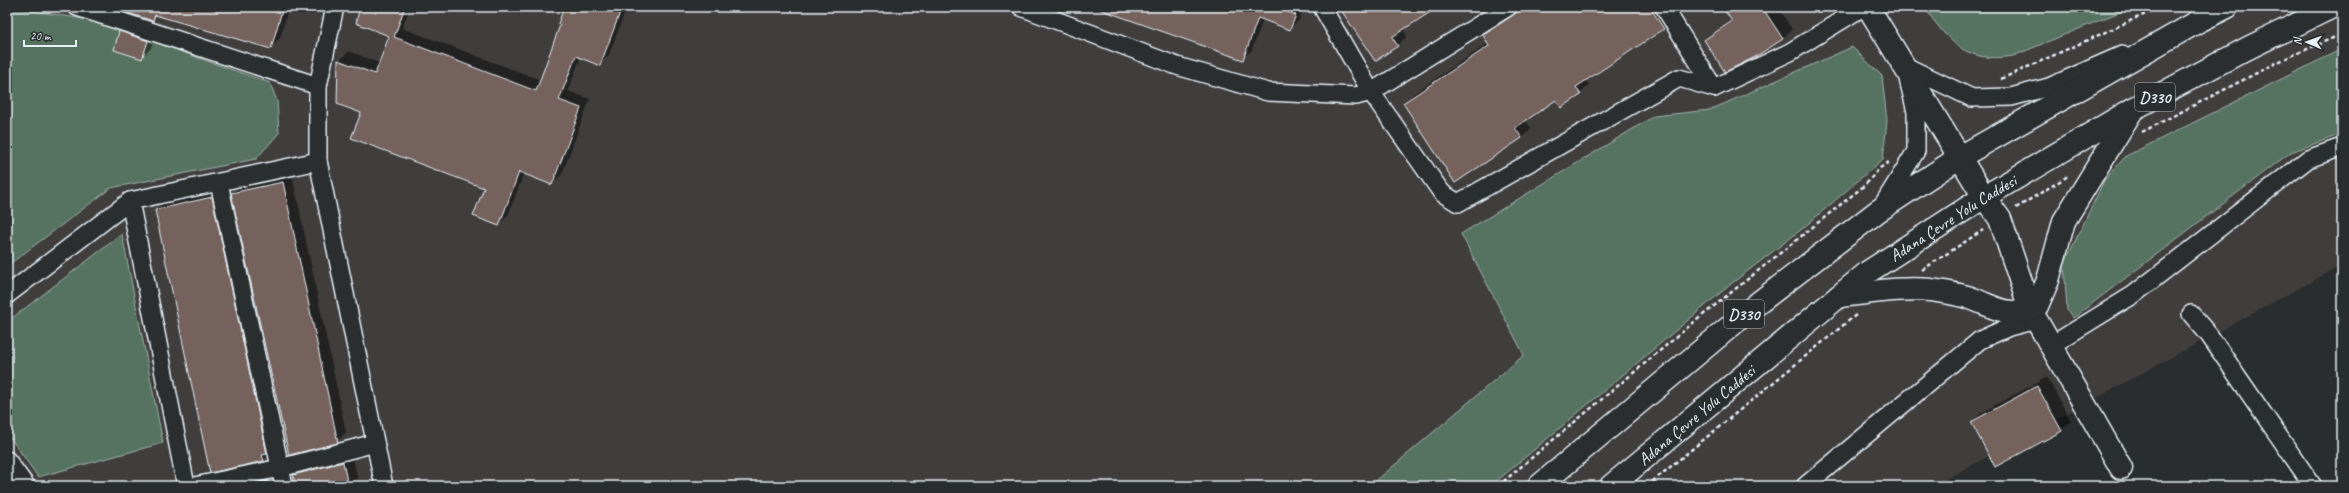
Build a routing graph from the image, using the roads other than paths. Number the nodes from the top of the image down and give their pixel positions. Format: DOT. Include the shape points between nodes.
graph roads {
  1 [pos="77,7"];
  2 [pos="334,7"];
  3 [pos="1021,7"];
  4 [pos="1322,7"];
  5 [pos="1508,7"];
  6 [pos="1664,7"];
  7 [pos="1863,7"];
  8 [pos="1868,7"];
  9 [pos="2228,7"];
  10 [pos="2332,7"];
  11 [pos="2199,21"];
  12 [pos="1905,66"];
  13 [pos="318,86"];
  14 [pos="1714,88"];
  15 [pos="1371,92"];
  16 [pos="2133,109"];
  17 [pos="2342,147"];
  18 [pos="1960,157"];
  19 [pos="318,161"];
  20 [pos="219,183"];
  21 [pos="1984,197"];
  22 [pos="130,202"];
  23 [pos="1878,211"];
  24 [pos="7,295"];
  25 [pos="1839,296"];
  26 [pos="2191,314"];
  27 [pos="2033,315"];
  28 [pos="2050,346"];
  29 [pos="375,443"];
  30 [pos="7,460"];
  31 [pos="280,468"];
  32 [pos="2121,468"];
  33 [pos="26,486"];
  34 [pos="186,486"];
  35 [pos="195,486"];
  36 [pos="284,486"];
  37 [pos="384,486"];
  38 [pos="1539,486"];
  39 [pos="1611,486"];
  40 [pos="1805,486"];
  41 [pos="2314,486"];
  1 -- 13 [label="street"];
  2 -- 13 [label="street"];
  3 -- 15 [label="street" via="1177,66 1268,92 1356,96"];
  4 -- 15 [label="street"];
  5 -- 15 [label="street"];
  6 -- 14 [label="street"];
  7 -- 14 [label="street" via="1790,52"];
  8 -- 12 [label="main road"];
  9 -- 11 [label="main road, D330"];
  10 -- 16 [label="main road, Adana Çevre Yolu Caddesi / D330"];
  11 -- 12 [label="street" via="2049,87 2011,97 1972,98"];
  11 -- 18 [label="main road, D330"];
  12 -- 18 [label="main road"];
  12 -- 23 [label="street" via="1916,112 1916,151"];
  13 -- 19 [label="street"];
  14 -- 15 [label="street" via="1679,78 1458,203 1442,193"];
  16 -- 21 [label="main road, Adana Çevre Yolu Caddesi / D330"];
  16 -- 27 [label="main road" via="2064,221 2048,280"];
  17 -- 28 [label="street" via="2308,159 2133,295"];
  18 -- 21 [label="main road"];
  18 -- 23 [label="main road, D330"];
  19 -- 20 [label="street"];
  19 -- 29 [label="street"];
  20 -- 22 [label="street"];
  20 -- 31 [label="street"];
  21 -- 25 [label="main road, Adana Çevre Yolu Caddesi / D330" via="1868,272"];
  21 -- 27 [label="main road" via="2000,219"];
  22 -- 24 [label="street"];
  22 -- 34 [label="street"];
  23 -- 38 [label="main road, D330" via="1757,304"];
  25 -- 27 [label="main road" via="1931,290 1972,298 1998,310"];
  25 -- 39 [label="main road, Adana Çevre Yolu Caddesi / D330"];
  26 -- 41 [label="street" via="2209,335"];
  27 -- 28 [label="main road"];
  27 -- 40 [label="street" via="1980,340"];
  28 -- 32 [label="main road"];
  29 -- 31 [label="street"];
  29 -- 37 [label="street"];
  30 -- 33 [label="street"];
  31 -- 35 [label="street"];
  31 -- 36 [label="street"];
}
